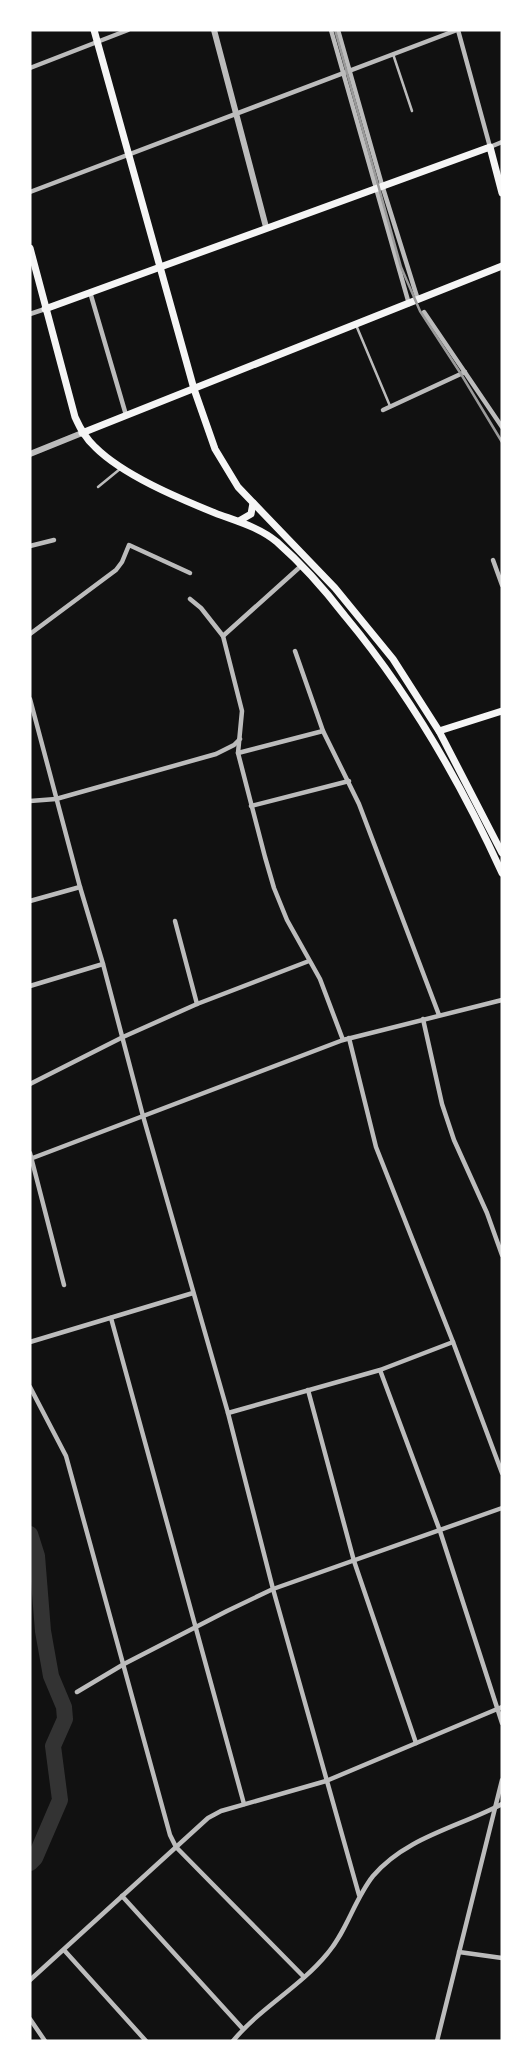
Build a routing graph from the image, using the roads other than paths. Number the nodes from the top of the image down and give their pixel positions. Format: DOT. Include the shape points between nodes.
graph roads {
  1 [pos="94,30"];
  2 [pos="128,30"];
  3 [pos="214,30"];
  4 [pos="331,30"];
  5 [pos="338,30"];
  6 [pos="458,30"];
  7 [pos="97,41"];
  8 [pos="393,53"];
  9 [pos="30,68"];
  10 [pos="350,72"];
  11 [pos="343,74"];
  12 [pos="412,111"];
  13 [pos="236,114"];
  14 [pos="502,142"];
  15 [pos="490,147"];
  16 [pos="129,154"];
  17 [pos="379,187"];
  18 [pos="30,192"];
  19 [pos="502,193"];
  20 [pos="266,227"];
  21 [pos="30,248"];
  22 [pos="502,266"];
  23 [pos="160,267"];
  24 [pos="490,271"];
  25 [pos="502,273"];
  26 [pos="90,291"];
  27 [pos="418,300"];
  28 [pos="409,304"];
  29 [pos="45,309"];
  30 [pos="424,312"];
  31 [pos="30,314"];
  32 [pos="356,325"];
  33 [pos="465,372"];
  34 [pos="194,388"];
  35 [pos="390,406"];
  36 [pos="383,410"];
  37 [pos="126,415"];
  38 [pos="502,427"];
  39 [pos="82,433"];
  40 [pos="30,454"];
  41 [pos="121,468"];
  42 [pos="98,487"];
  43 [pos="253,503"];
  44 [pos="239,521"];
  45 [pos="272,521"];
  46 [pos="264,533"];
  47 [pos="54,540"];
  48 [pos="30,546"];
  49 [pos="494,560"];
  50 [pos="301,566"];
  51 [pos="190,573"];
  52 [pos="502,585"];
  53 [pos="190,599"];
  54 [pos="30,634"];
  55 [pos="223,636"];
  56 [pos="295,651"];
  57 [pos="30,699"];
  58 [pos="502,711"];
  59 [pos="323,731"];
  60 [pos="439,731"];
  61 [pos="240,738"];
  62 [pos="238,753"];
  63 [pos="349,781"];
  64 [pos="56,799"];
  65 [pos="30,801"];
  66 [pos="251,806"];
  67 [pos="502,853"];
  68 [pos="502,873"];
  69 [pos="80,887"];
  70 [pos="30,901"];
  71 [pos="175,921"];
  72 [pos="309,961"];
  73 [pos="103,964"];
  74 [pos="30,986"];
  75 [pos="502,1000"];
  76 [pos="197,1004"];
  77 [pos="439,1015"];
  78 [pos="423,1019"];
  79 [pos="122,1037"];
  80 [pos="346,1039"];
  81 [pos="30,1084"];
  82 [pos="143,1116"];
  83 [pos="30,1157"];
  84 [pos="502,1255"];
  85 [pos="64,1285"];
  86 [pos="194,1293"];
  87 [pos="111,1318"];
  88 [pos="30,1342"];
  89 [pos="453,1342"];
  90 [pos="380,1370"];
  91 [pos="30,1387"];
  92 [pos="308,1390"];
  93 [pos="228,1413"];
  94 [pos="502,1473"];
  95 [pos="502,1508"];
  96 [pos="440,1531"];
  97 [pos="354,1561"];
  98 [pos="274,1589"];
  99 [pos="195,1627"];
  100 [pos="124,1664"];
  101 [pos="77,1692"];
  102 [pos="500,1708"];
  103 [pos="502,1723"];
  104 [pos="416,1743"];
  105 [pos="326,1780"];
  106 [pos="502,1780"];
  107 [pos="244,1804"];
  108 [pos="502,1804"];
  109 [pos="494,1808"];
  110 [pos="176,1847"];
  111 [pos="359,1895"];
  112 [pos="122,1896"];
  113 [pos="64,1950"];
  114 [pos="459,1952"];
  115 [pos="502,1958"];
  116 [pos="304,1977"];
  117 [pos="30,1979"];
  118 [pos="30,2018"];
  119 [pos="243,2029"];
  120 [pos="45,2041"];
  121 [pos="146,2041"];
  122 [pos="233,2041"];
  123 [pos="437,2041"];
  1 -- 7 [label="main road"];
  2 -- 7 [label="street"];
  3 -- 13 [label="street"];
  4 -- 11 [label="street"];
  5 -- 10 [label="street"];
  6 -- 8 [label="street"];
  6 -- 15 [label="street"];
  7 -- 9 [label="street"];
  7 -- 16 [label="main road"];
  8 -- 10 [label="street"];
  8 -- 12 [label="lane"];
  10 -- 11 [label="street"];
  10 -- 17 [label="street"];
  11 -- 13 [label="street"];
  11 -- 17 [label="street"];
  13 -- 16 [label="street"];
  13 -- 20 [label="street"];
  14 -- 15 [label="street"];
  15 -- 17 [label="main road"];
  15 -- 19 [label="main road"];
  16 -- 18 [label="street"];
  16 -- 23 [label="main road"];
  17 -- 20 [label="main road"];
  17 -- 27 [label="street"];
  17 -- 28 [label="street"];
  20 -- 23 [label="main road"];
  21 -- 29 [label="main road"];
  22 -- 24 [label="main road"];
  23 -- 26 [label="main road"];
  23 -- 34 [label="main road"];
  24 -- 25 [label="main road"];
  24 -- 27 [label="main road"];
  26 -- 29 [label="main road"];
  26 -- 37 [label="street"];
  27 -- 28 [label="main road"];
  28 -- 32 [label="main road"];
  29 -- 31 [label="street"];
  29 -- 39 [label="main road"];
  30 -- 33 [label="street"];
  32 -- 34 [label="main road"];
  32 -- 35 [label="lane"];
  33 -- 35 [label="street"];
  33 -- 38 [label="street"];
  34 -- 37 [label="main road"];
  34 -- 43 [label="main road" via="215,449"];
  35 -- 36 [label="street"];
  37 -- 39 [label="main road"];
  39 -- 40 [label="street"];
  39 -- 41 [label="main road"];
  41 -- 42 [label="lane"];
  41 -- 44 [label="main road"];
  43 -- 44 [label="main road" via="251,514"];
  43 -- 45 [label="main road"];
  44 -- 46 [label="main road"];
  45 -- 46 [label="main road" via="265,524"];
  45 -- 60 [label="main road" via="368,628"];
  46 -- 50 [label="main road"];
  47 -- 48 [label="street"];
  49 -- 52 [label="street"];
  50 -- 55 [label="street"];
  50 -- 68 [label="main road" via="372,649 413,706"];
  51 -- 54 [label="street" via="129,545 116,570"];
  53 -- 55 [label="street"];
  55 -- 61 [label="street" via="242,711"];
  56 -- 59 [label="street"];
  57 -- 64 [label="street"];
  58 -- 60 [label="main road"];
  59 -- 62 [label="street"];
  59 -- 63 [label="street"];
  60 -- 67 [label="main road"];
  61 -- 62 [label="street"];
  61 -- 64 [label="street" via="216,754"];
  62 -- 66 [label="street"];
  63 -- 66 [label="street"];
  63 -- 77 [label="street"];
  64 -- 65 [label="street"];
  64 -- 69 [label="street"];
  66 -- 72 [label="street" via="274,888"];
  69 -- 70 [label="street"];
  69 -- 73 [label="street"];
  71 -- 76 [label="street"];
  72 -- 76 [label="street"];
  72 -- 80 [label="street"];
  73 -- 74 [label="street"];
  73 -- 79 [label="street"];
  75 -- 77 [label="street"];
  76 -- 79 [label="street"];
  77 -- 78 [label="street"];
  78 -- 80 [label="street"];
  78 -- 84 [label="street" via="454,1140"];
  79 -- 81 [label="street"];
  79 -- 82 [label="street"];
  80 -- 82 [label="street"];
  80 -- 89 [label="street" via="376,1147"];
  82 -- 83 [label="street"];
  82 -- 86 [label="street"];
  83 -- 85 [label="street"];
  86 -- 87 [label="street"];
  86 -- 93 [label="street"];
  87 -- 88 [label="street"];
  87 -- 99 [label="street"];
  89 -- 90 [label="street"];
  89 -- 94 [label="street"];
  90 -- 92 [label="street"];
  90 -- 96 [label="street"];
  91 -- 100 [label="street" via="66,1456"];
  92 -- 93 [label="street"];
  92 -- 97 [label="street"];
  93 -- 98 [label="street"];
  95 -- 96 [label="street"];
  96 -- 97 [label="street"];
  96 -- 102 [label="street"];
  97 -- 98 [label="street"];
  97 -- 104 [label="street"];
  98 -- 99 [label="street"];
  98 -- 105 [label="street"];
  99 -- 100 [label="street"];
  99 -- 107 [label="street"];
  100 -- 101 [label="street"];
  100 -- 110 [label="street"];
  102 -- 103 [label="street"];
  102 -- 104 [label="street"];
  104 -- 105 [label="street"];
  105 -- 107 [label="street"];
  105 -- 111 [label="street"];
  106 -- 109 [label="street"];
  107 -- 110 [label="street" via="208,1818"];
  108 -- 109 [label="street"];
  109 -- 111 [label="street" via="429,1835 374,1874"];
  109 -- 114 [label="street"];
  110 -- 112 [label="street"];
  110 -- 116 [label="street"];
  111 -- 116 [label="street" via="327,1954"];
  112 -- 113 [label="street"];
  112 -- 119 [label="street"];
  113 -- 117 [label="street"];
  113 -- 121 [label="street"];
  114 -- 115 [label="street"];
  114 -- 123 [label="street"];
  116 -- 119 [label="street"];
  118 -- 120 [label="street"];
  119 -- 122 [label="street"];
}
